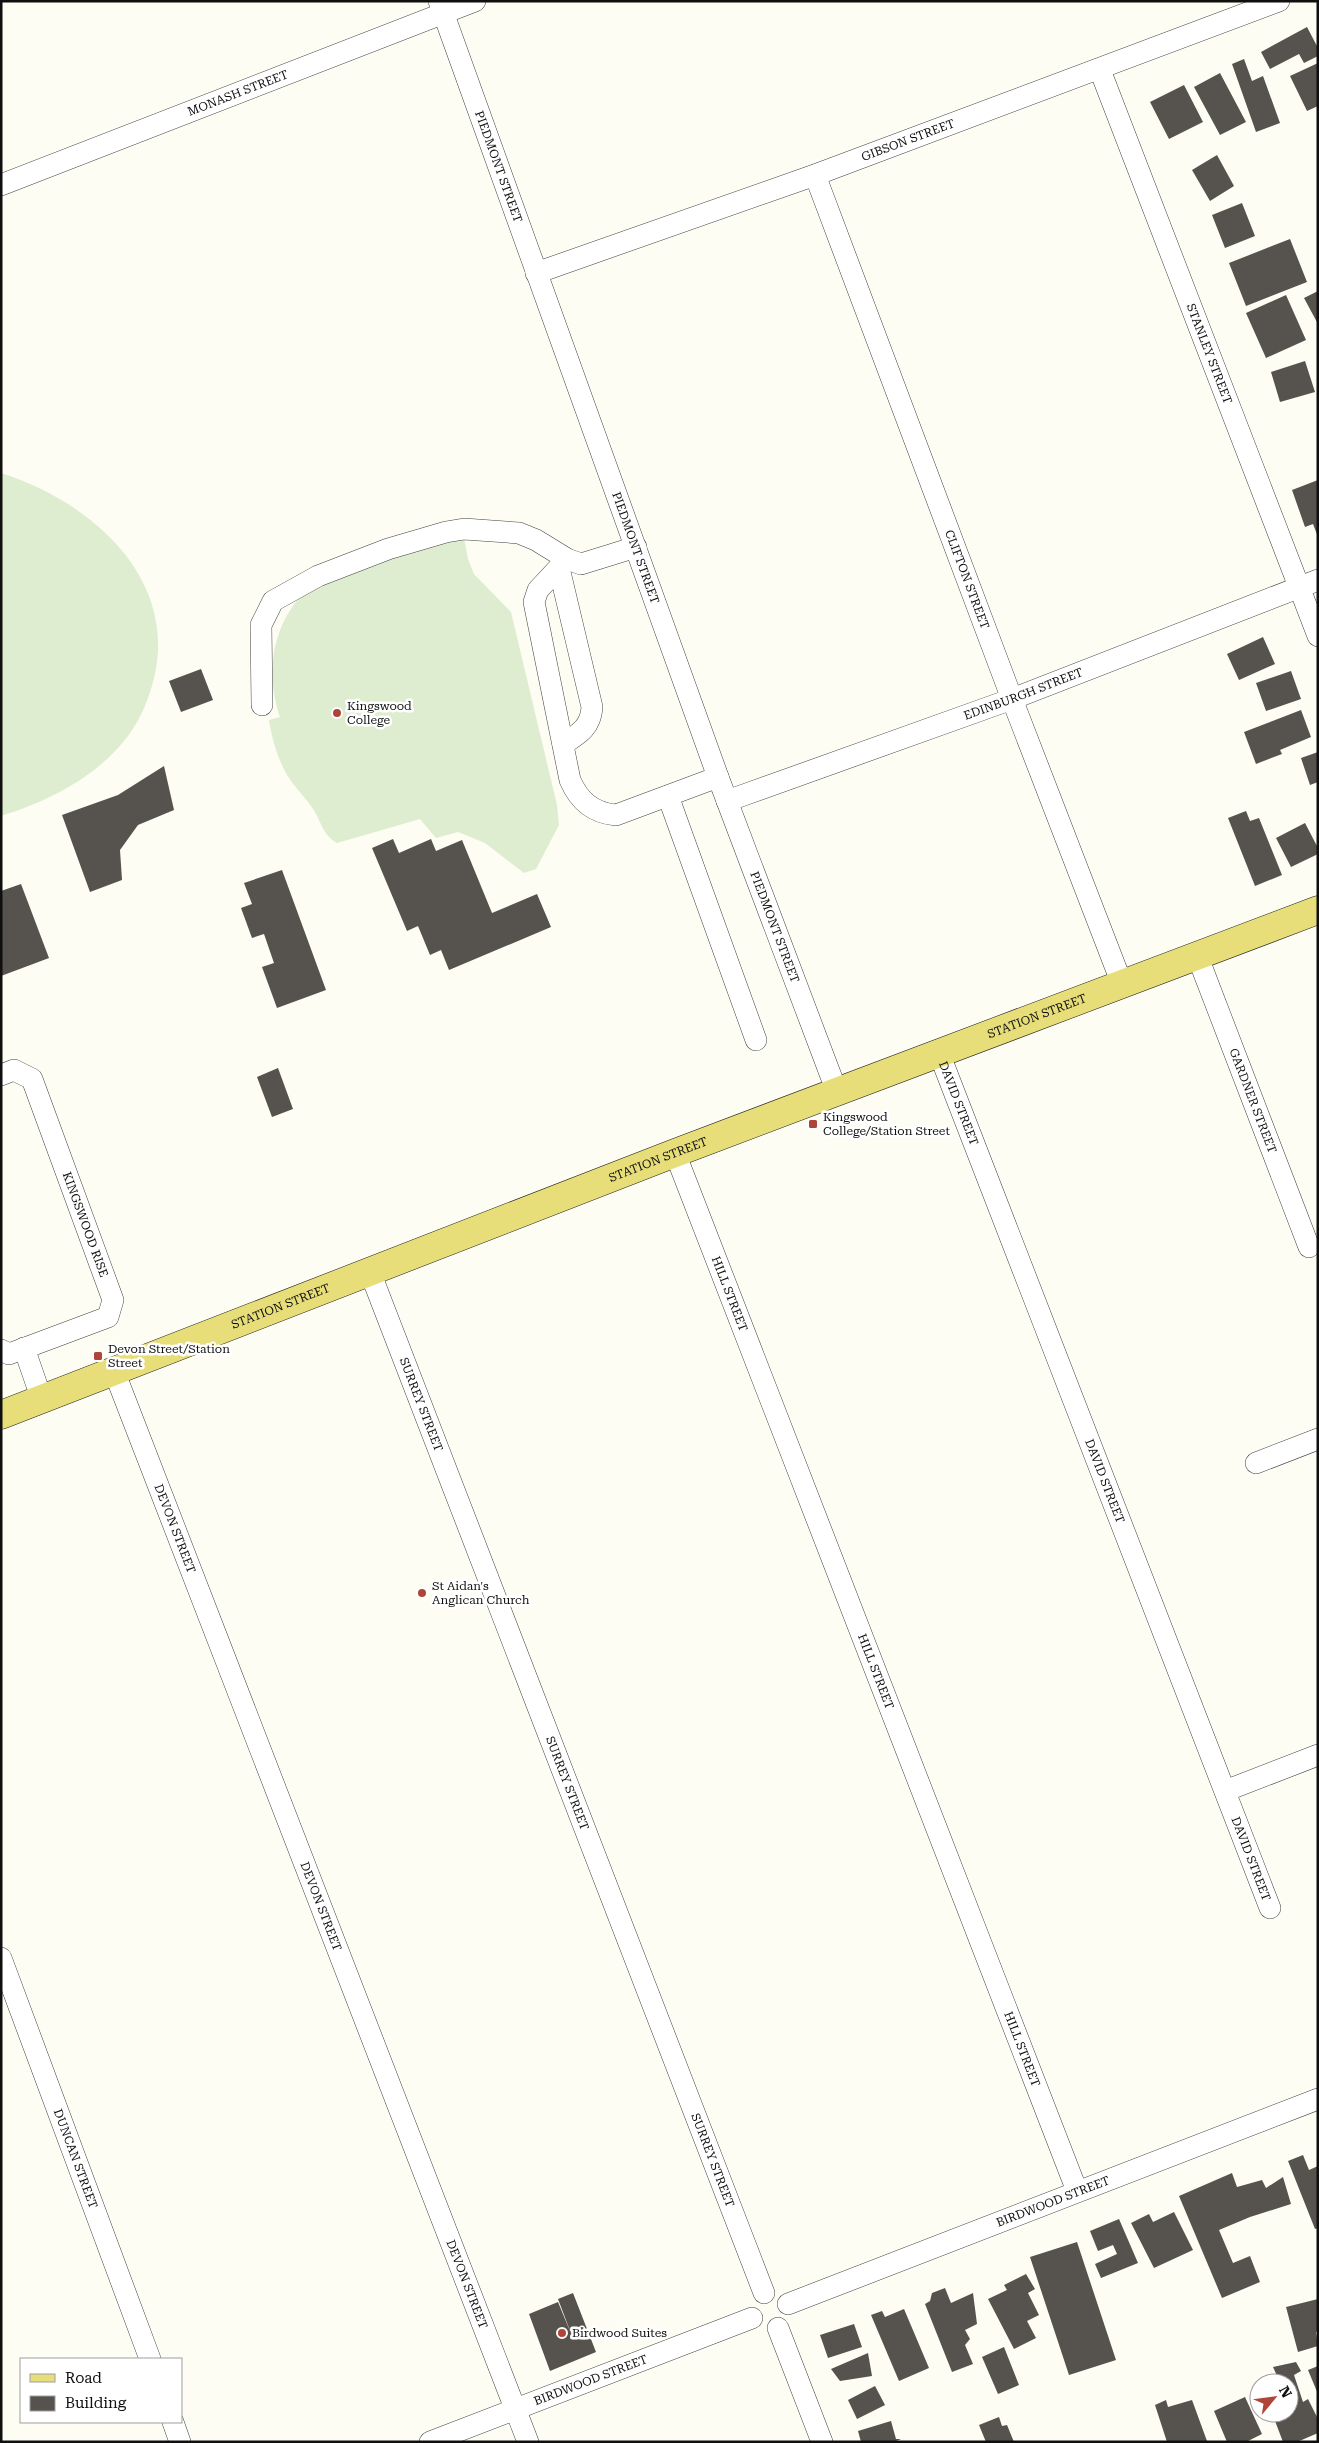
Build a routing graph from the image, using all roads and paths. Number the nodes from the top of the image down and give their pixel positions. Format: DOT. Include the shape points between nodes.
graph roads {
  1 [pos="475,1"];
  2 [pos="1278,1"];
  3 [pos="441,7"];
  4 [pos="1100,70"];
  5 [pos="815,175"];
  6 [pos="1,185"];
  7 [pos="536,273"];
  8 [pos="636,547"];
  9 [pos="563,564"];
  10 [pos="1308,583"];
  11 [pos="1318,636"];
  12 [pos="1012,699"];
  13 [pos="262,705"];
  14 [pos="562,744"];
  15 [pos="718,777"];
  16 [pos="668,796"];
  17 [pos="727,801"];
  18 [pos="1318,910"];
  19 [pos="1197,955"];
  20 [pos="1122,984"];
  21 [pos="756,1040"];
  22 [pos="939,1053"];
  23 [pos="1,1075"];
  24 [pos="837,1092"];
  25 [pos="675,1153"];
  26 [pos="1309,1247"];
  27 [pos="370,1272"];
  28 [pos="24,1348"];
  29 [pos="1,1350"];
  30 [pos="114,1371"];
  31 [pos="42,1400"];
  32 [pos="1,1416"];
  33 [pos="1318,1439"];
  34 [pos="1256,1462"];
  35 [pos="1318,1755"];
  36 [pos="1225,1791"];
  37 [pos="1270,1908"];
  38 [pos="1,1958"];
  39 [pos="1318,2099"];
  40 [pos="1076,2191"];
  41 [pos="764,2293"];
  42 [pos="788,2304"];
  43 [pos="752,2318"];
  44 [pos="778,2328"];
  45 [pos="150,2358"];
  46 [pos="515,2409"];
  47 [pos="173,2423"];
  48 [pos="180,2442"];
  49 [pos="430,2442"];
  50 [pos="528,2442"];
  51 [pos="822,2442"];
  1 -- 3 [label="street, MONASH STREET"];
  2 -- 4 [label="street, GIBSON STREET"];
  3 -- 6 [label="street, MONASH STREET"];
  3 -- 7 [label="street, PIEDMONT STREET"];
  4 -- 5 [label="street, GIBSON STREET"];
  4 -- 10 [label="street, STANLEY STREET"];
  5 -- 7 [label="street, GIBSON STREET"];
  5 -- 12 [label="street, CLIFTON STREET"];
  7 -- 8 [label="street, PIEDMONT STREET"];
  8 -- 9 [label="street" via="588,563"];
  8 -- 15 [label="street, PIEDMONT STREET"];
  9 -- 13 [label="street" via="536,540 519,532 464,529 388,549 318,576 273,601 260,624"];
  9 -- 14 [label="street" via="538,590 534,602"];
  9 -- 14 [label="street" via="592,707 585,729"];
  10 -- 11 [label="street, STANLEY STREET"];
  10 -- 12 [label="street, EDINBURGH STREET"];
  12 -- 17 [label="street, EDINBURGH STREET"];
  12 -- 20 [label="street, CLIFTON STREET"];
  14 -- 16 [label="street" via="575,791 598,812 616,815"];
  15 -- 16 [label="street"];
  15 -- 17 [label="street, PIEDMONT STREET"];
  16 -- 21 [label="street"];
  17 -- 24 [label="street, PIEDMONT STREET"];
  18 -- 19 [label="main road, STATION STREET"];
  19 -- 20 [label="main road, STATION STREET"];
  19 -- 26 [label="street, GARDNER STREET"];
  20 -- 22 [label="main road, STATION STREET"];
  22 -- 24 [label="main road, STATION STREET"];
  22 -- 36 [label="street, DAVID STREET"];
  23 -- 28 [label="street, KINGSWOOD RISE" via="14,1070 32,1080 113,1300 108,1317"];
  24 -- 25 [label="main road, STATION STREET"];
  25 -- 27 [label="main road, STATION STREET"];
  25 -- 40 [label="street, HILL STREET"];
  27 -- 30 [label="main road, STATION STREET"];
  27 -- 41 [label="street, SURREY STREET"];
  28 -- 29 [label="street, KINGSWOOD RISE" via="9,1354"];
  28 -- 31 [label="street"];
  30 -- 31 [label="main road, STATION STREET"];
  30 -- 46 [label="street, DEVON STREET"];
  31 -- 32 [label="main road, STATION STREET"];
  33 -- 34 [label="street"];
  35 -- 36 [label="street"];
  36 -- 37 [label="street, DAVID STREET"];
  38 -- 45 [label="street, DUNCAN STREET"];
  39 -- 40 [label="street, BIRDWOOD STREET"];
  40 -- 42 [label="street, BIRDWOOD STREET"];
  41 -- 42 [label="street" via="778,2293"];
  41 -- 43 [label="street" via="754,2300"];
  42 -- 44 [label="street" via="787,2320"];
  43 -- 44 [label="street" via="761,2328"];
  43 -- 46 [label="street, BIRDWOOD STREET"];
  44 -- 51 [label="street"];
  46 -- 49 [label="street, BIRDWOOD STREET"];
  46 -- 50 [label="street, DEVON STREET"];
  47 -- 48 [label="street"];
}
